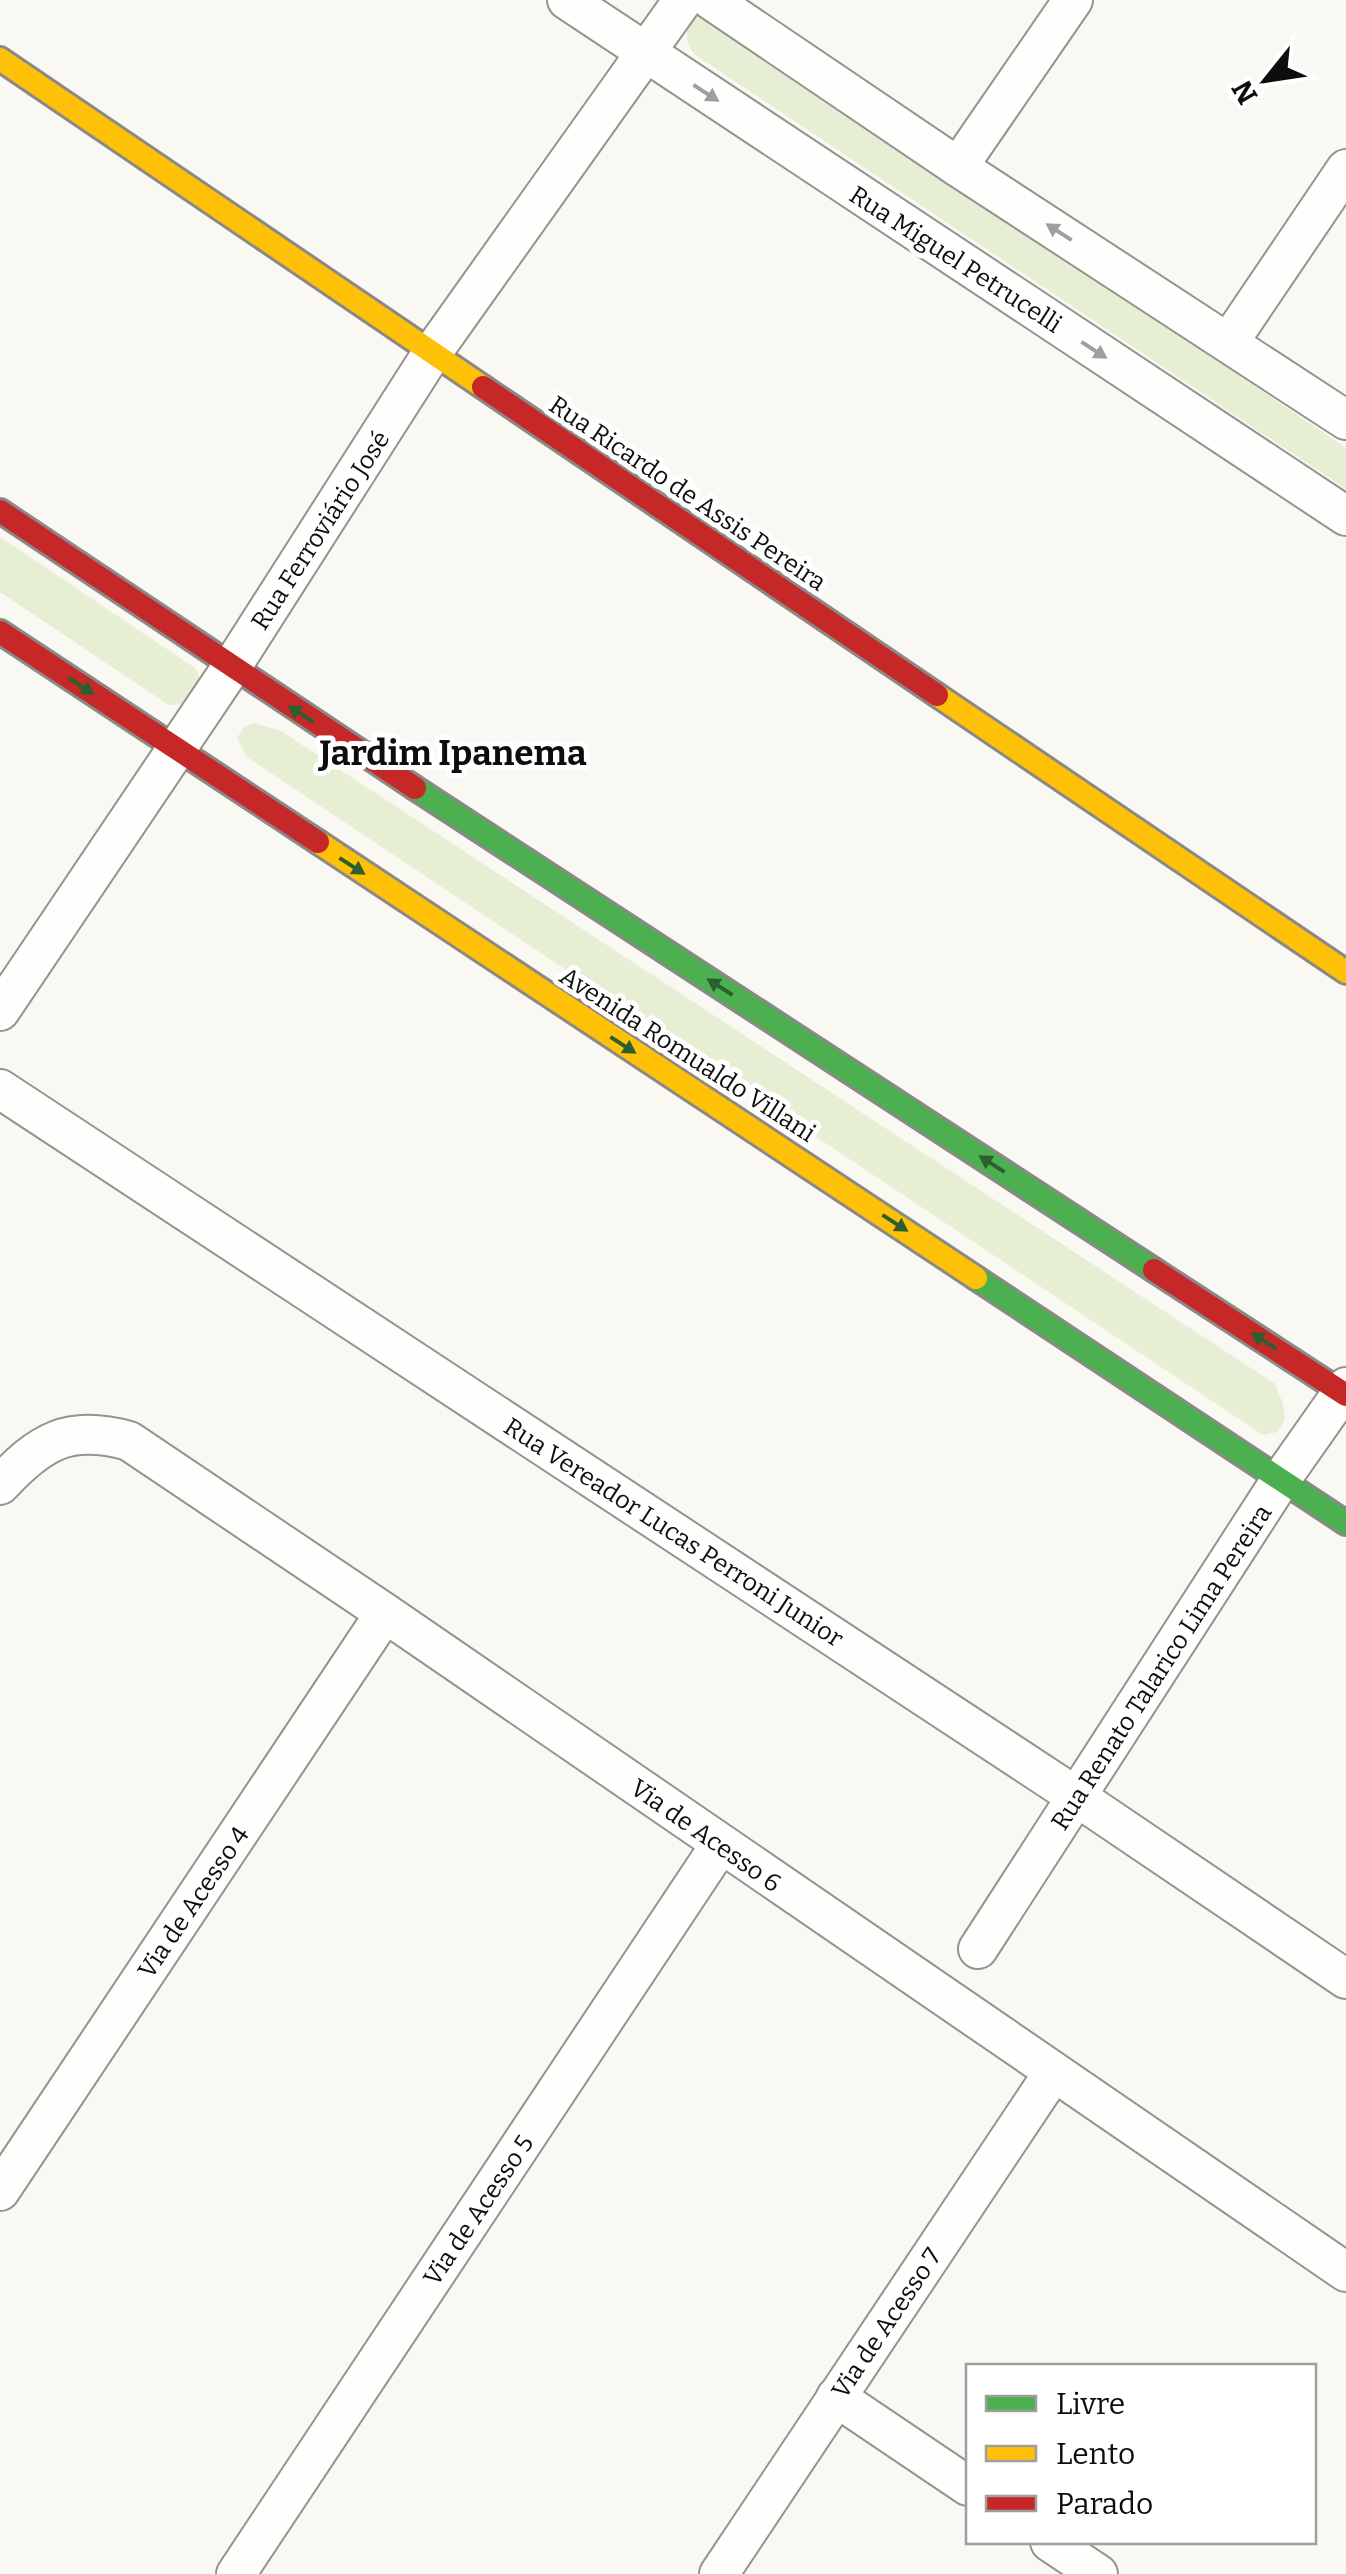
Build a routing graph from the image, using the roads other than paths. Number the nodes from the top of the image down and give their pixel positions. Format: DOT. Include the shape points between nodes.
graph roads {
  1 [pos="567,0"];
  2 [pos="683,0"];
  3 [pos="711,0"];
  4 [pos="1073,0"];
  5 [pos="645,53"];
  6 [pos="0,60"];
  7 [pos="958,166"];
  8 [pos="1346,169"];
  9 [pos="1229,342"];
  10 [pos="432,354"];
  11 [pos="1346,420"];
  12 [pos="0,510"];
  13 [pos="1346,516"];
  14 [pos="0,632"];
  15 [pos="231,668"];
  16 [pos="175,750"];
  17 [pos="1346,972"];
  18 [pos="0,1011"];
  19 [pos="0,1089"];
  20 [pos="1345,1391"];
  21 [pos="1282,1478"];
  22 [pos="0,1485"];
  23 [pos="1346,1523"];
  24 [pos="385,1613"];
  25 [pos="1076,1797"];
  26 [pos="720,1845"];
  27 [pos="978,1949"];
  28 [pos="1346,1979"];
  29 [pos="1052,2073"];
  30 [pos="0,2191"];
  31 [pos="1346,2272"];
  32 [pos="836,2397"];
  33 [pos="966,2485"];
  34 [pos="1053,2544"];
  35 [pos="236,2574"];
  36 [pos="720,2574"];
  37 [pos="1098,2574"];
  1 -- 5 [label="street, Rua Miguel Petrucelli"];
  2 -- 5 [label="street, Rua Ferroviário José"];
  3 -- 7 [label="street"];
  4 -- 7 [label="street"];
  5 -- 10 [label="street, Rua Ferroviário José"];
  5 -- 13 [label="street, Rua Miguel Petrucelli, one-way"];
  6 -- 10 [label="street, Rua Ricardo de Assis Pereira"];
  9 -- 7 [label="street, one-way"];
  8 -- 9 [label="street"];
  9 -- 11 [label="street"];
  10 -- 15 [label="street, Rua Ferroviário José"];
  10 -- 17 [label="street, Rua Ricardo de Assis Pereira"];
  12 -- 15 [label="street"];
  14 -- 16 [label="street, Avenida Romualdo Villani, one-way"];
  15 -- 16 [label="street, Rua Ferroviário José"];
  20 -- 15 [label="street, one-way"];
  16 -- 18 [label="street, Rua Ferroviário José"];
  16 -- 21 [label="street, Avenida Romualdo Villani, one-way"];
  19 -- 25 [label="street, Rua Vereador Lucas Perroni Junior"];
  20 -- 21 [label="street, Rua Renato Talarico Lima Pereira"];
  21 -- 23 [label="street, Avenida Romualdo Villani"];
  21 -- 25 [label="street, Rua Renato Talarico Lima Pereira"];
  22 -- 24 [label="street, Via de Acesso 6" via="30,1453 54,1441 84,1434 128,1441"];
  24 -- 26 [label="street, Via de Acesso 6"];
  24 -- 30 [label="street, Via de Acesso 4"];
  25 -- 27 [label="street, Rua Renato Talarico Lima Pereira"];
  25 -- 28 [label="street, Rua Vereador Lucas Perroni Junior"];
  26 -- 29 [label="street, Via de Acesso 6"];
  26 -- 35 [label="street, Via de Acesso 5"];
  29 -- 31 [label="street, Via de Acesso 6"];
  29 -- 32 [label="street, Via de Acesso 7"];
  32 -- 33 [label="street"];
  32 -- 36 [label="street, Via de Acesso 7"];
  34 -- 37 [label="street"];
}
